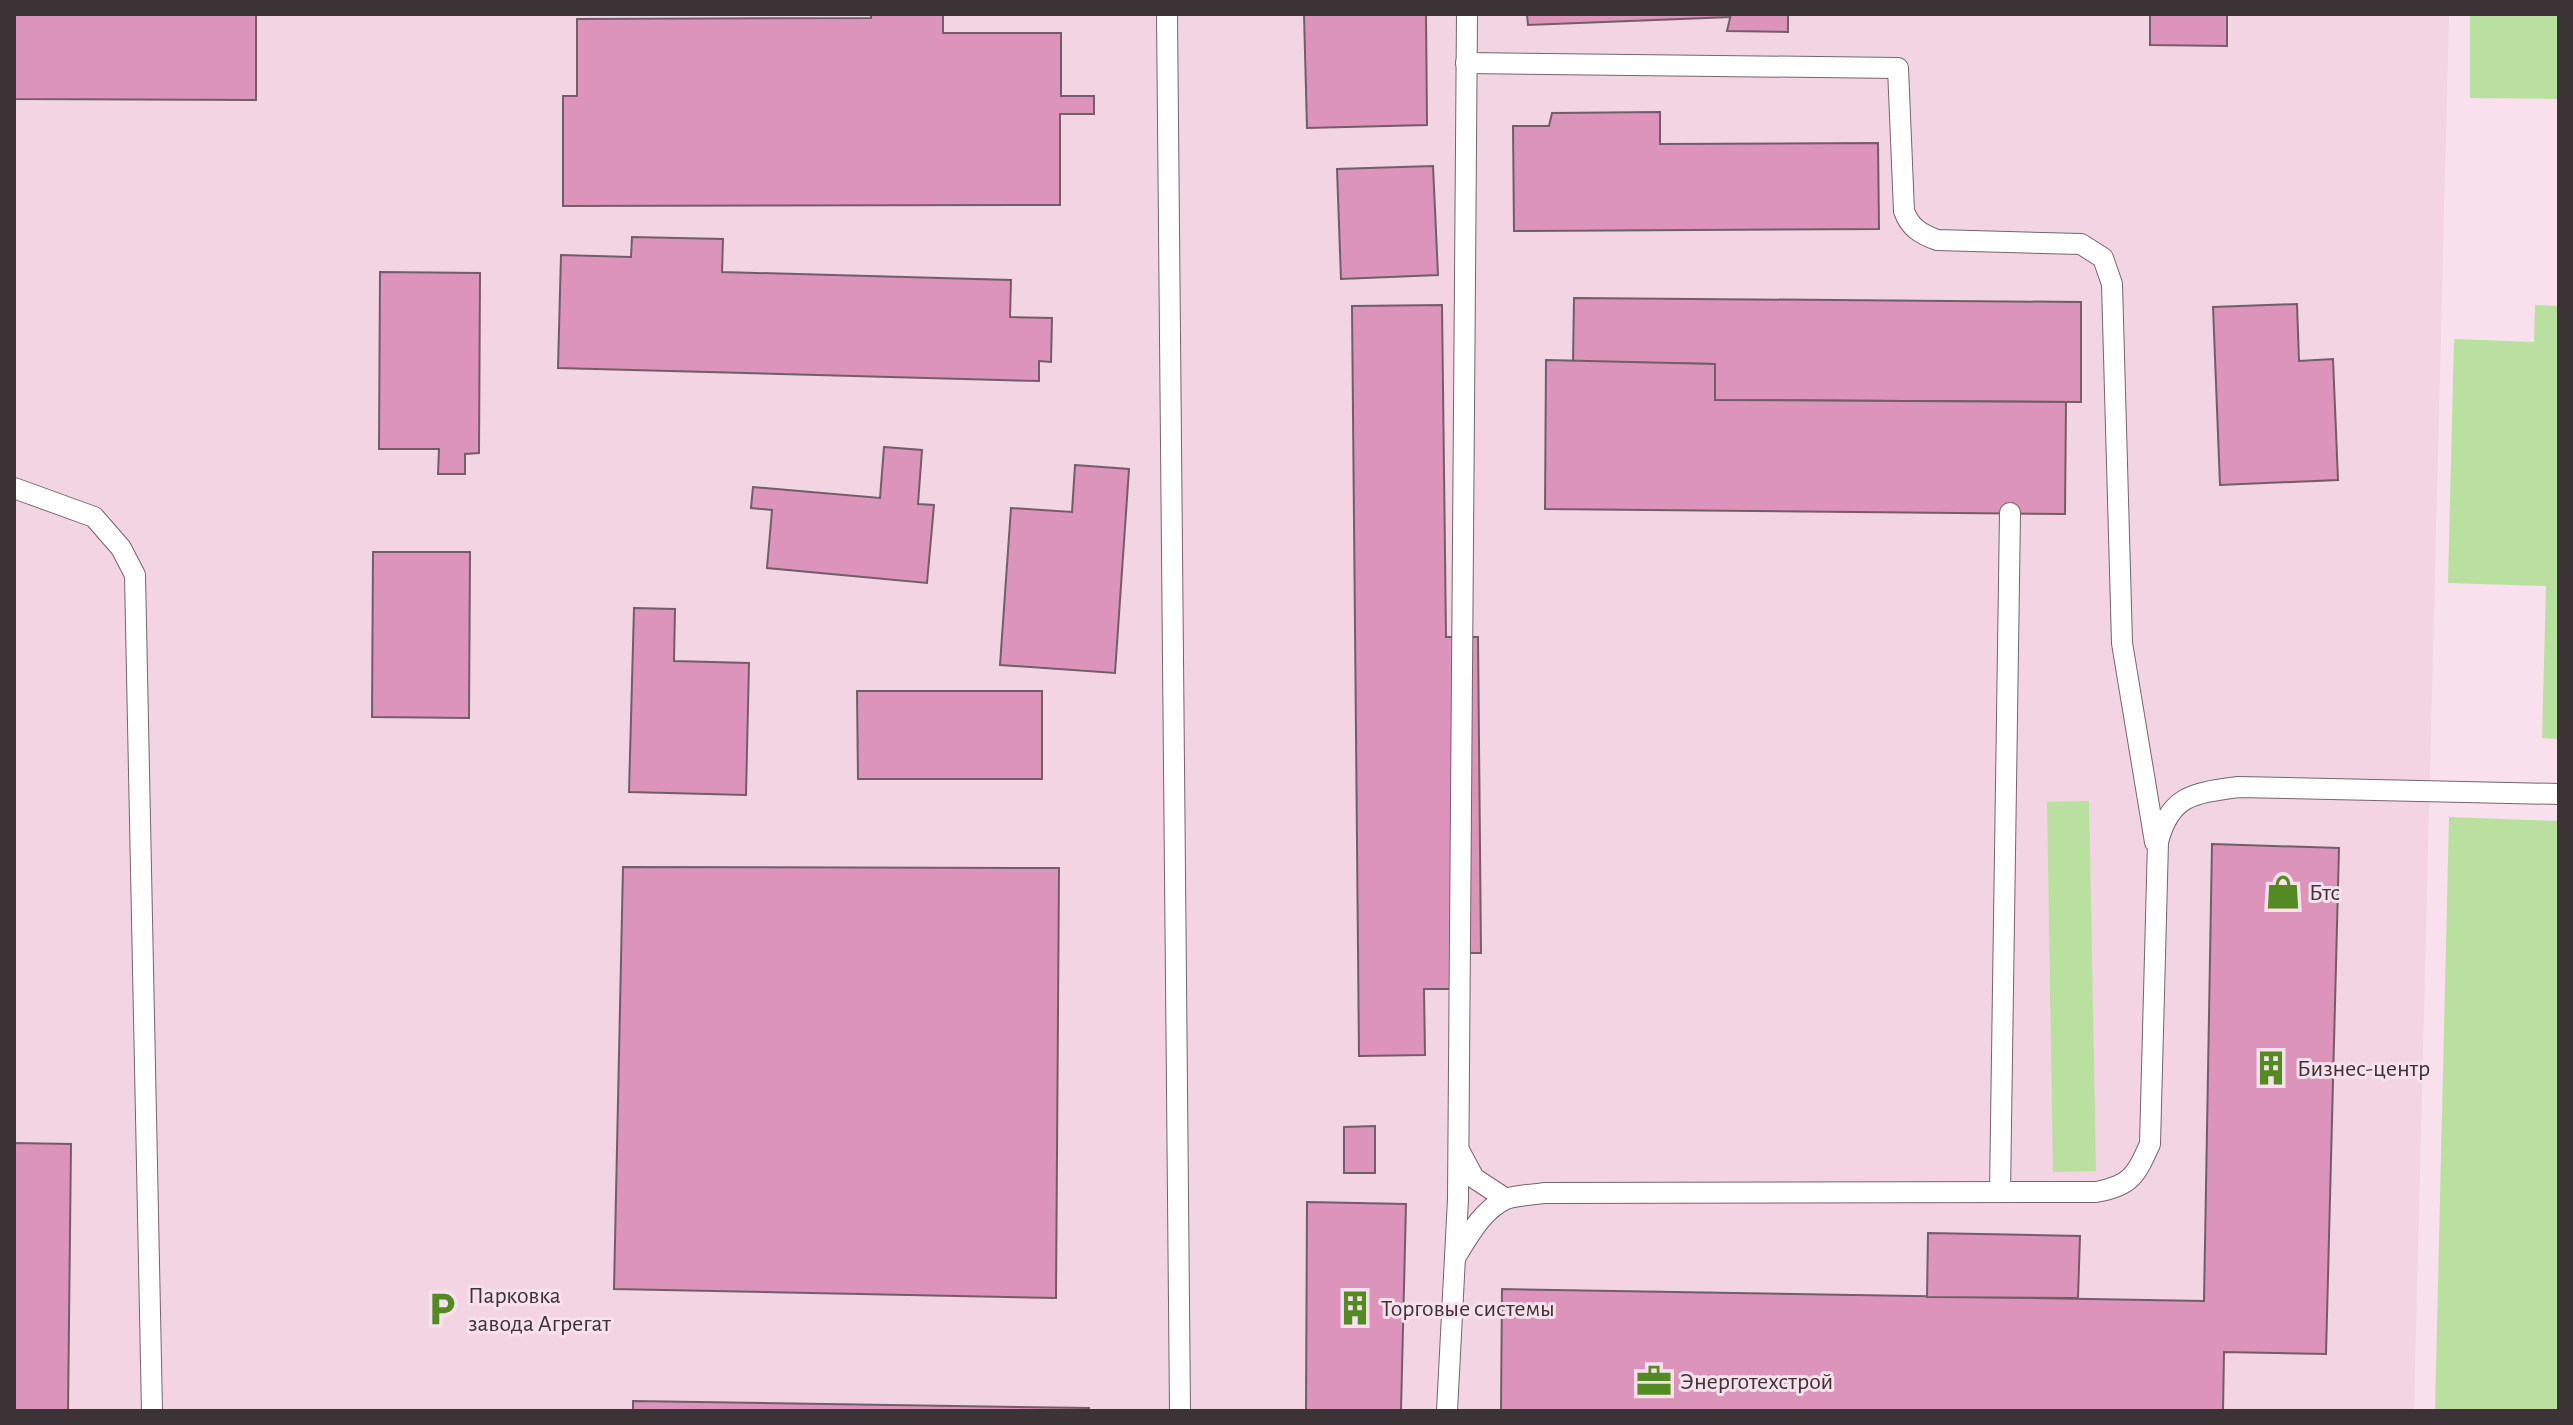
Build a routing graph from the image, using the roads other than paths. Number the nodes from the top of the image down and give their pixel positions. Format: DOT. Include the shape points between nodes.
graph roads {
  1 [pos="1167,14"];
  2 [pos="1467,14"];
  3 [pos="1466,63"];
  4 [pos="14,488"];
  5 [pos="2010,513"];
  6 [pos="2559,794"];
  7 [pos="2157,855"];
  8 [pos="1459,1151"];
  9 [pos="2000,1192"];
  10 [pos="1506,1199"];
  11 [pos="1455,1258"];
  12 [pos="152,1411"];
  13 [pos="1180,1411"];
  14 [pos="1447,1411"];
  1 -- 13 [label="lane"];
  2 -- 3 [label="lane"];
  3 -- 7 [label="lane" via="1898,68 1904,211 1919,233 1937,240 2081,244 2103,258 2112,284 2122,643"];
  3 -- 8 [label="lane"];
  4 -- 12 [label="lane" via="94,517 121,548 135,575"];
  5 -- 9 [label="lane"];
  6 -- 7 [label="lane" via="2238,787 2179,800 2163,821"];
  7 -- 9 [label="lane" via="2150,1144 2137,1171 2121,1187"];
  8 -- 10 [label="lane" via="1474,1178"];
  8 -- 11 [label="lane"];
  9 -- 10 [label="lane" via="1544,1193"];
  10 -- 11 [label="lane" via="1471,1231"];
  11 -- 14 [label="lane"];
}
